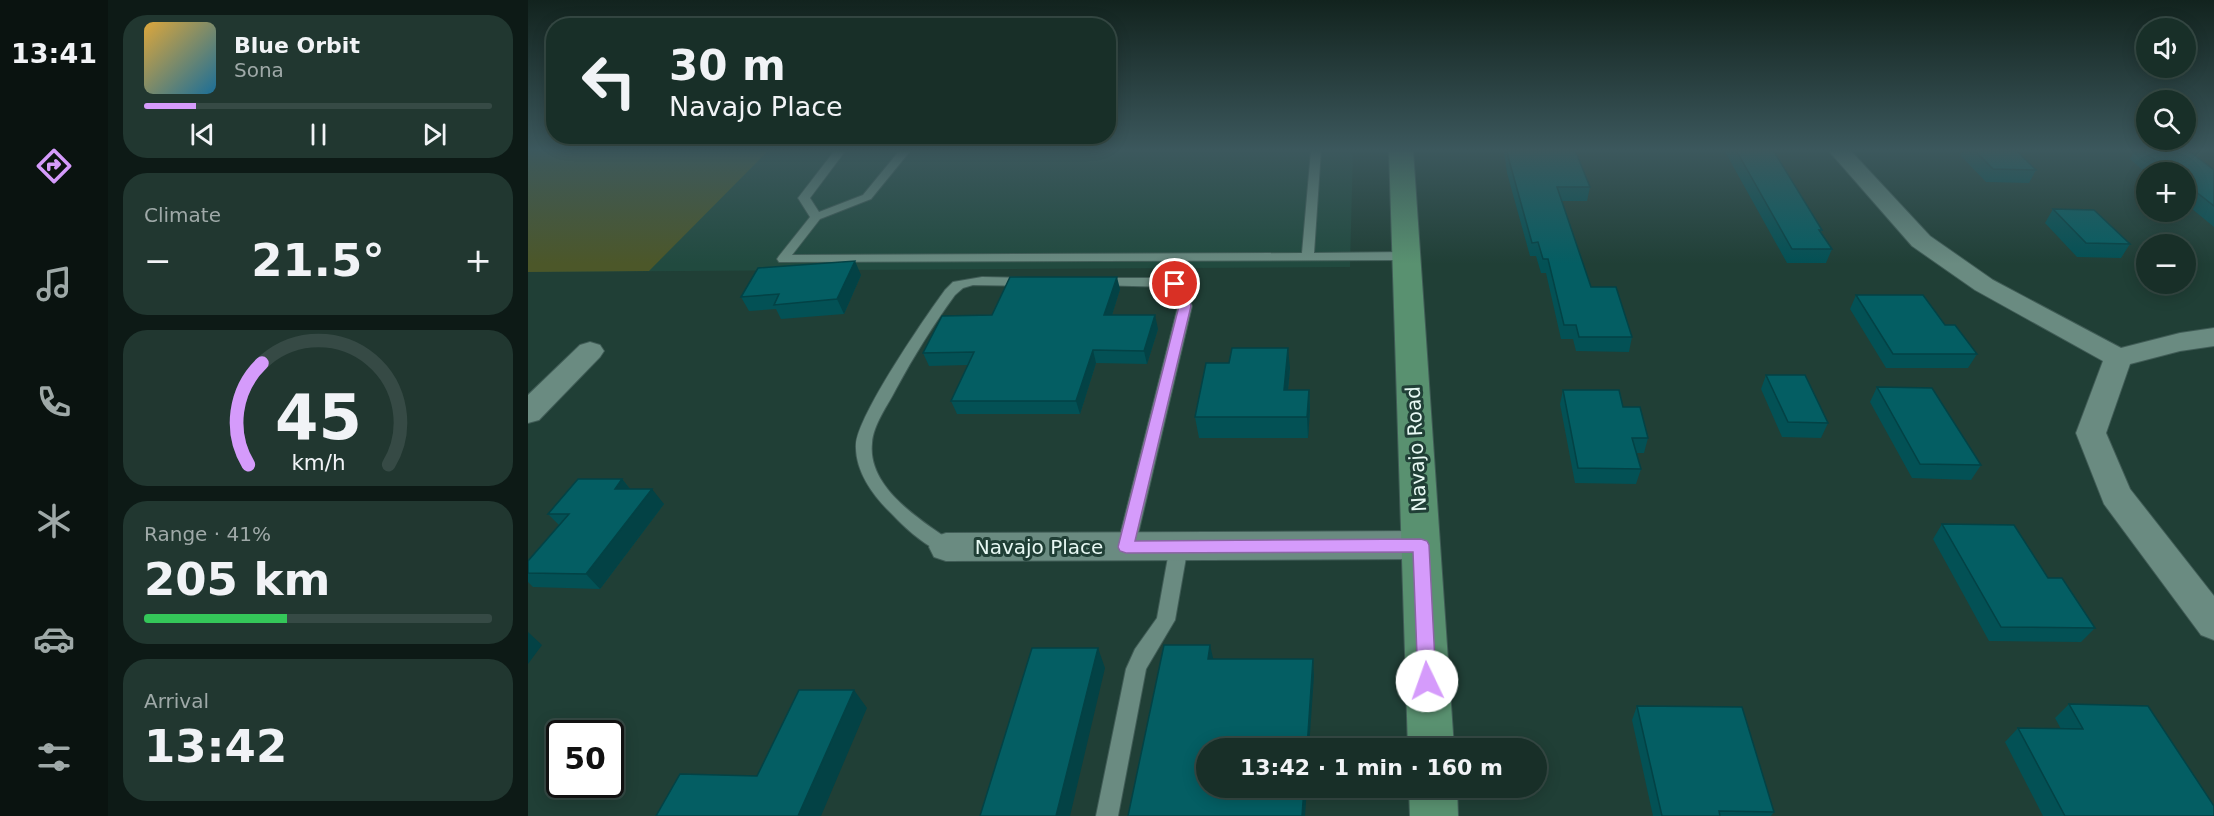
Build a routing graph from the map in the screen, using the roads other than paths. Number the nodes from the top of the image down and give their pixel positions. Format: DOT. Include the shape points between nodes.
graph roads {
  1 [pos="812,188"];
  2 [pos="874,188"];
  3 [pos="1313,188"];
  4 [pos="1403,188"];
  5 [pos="1873,188"];
  6 [pos="816,217"];
  7 [pos="1407,256"];
  8 [pos="1308,257"];
  9 [pos="1048,282"];
  10 [pos="1082,282"];
  11 [pos="2214,337"];
  12 [pos="590,351"];
  13 [pos="2118,358"];
  14 [pos="528,413"];
  15 [pos="1421,545"];
  16 [pos="1179,546"];
  17 [pos="1126,547"];
  18 [pos="945,548"];
  19 [pos="2214,624"];
  20 [pos="1431,738"];
  21 [pos="1433,798"];
  22 [pos="1107,816"];
  23 [pos="1434,816"];
  1 -- 6 [label="lane" via="804,198"];
  2 -- 6 [label="lane" via="867,197"];
  3 -- 8 [label="lane"];
  4 -- 7 [label="main road, Navajo Road"];
  5 -- 13 [label="street" via="1921,241 1984,285"];
  6 -- 8 [label="lane" via="783,259"];
  7 -- 8 [label="lane"];
  7 -- 15 [label="main road, Navajo Road"];
  9 -- 18 [label="lane" via="956,285 929,322 864,439 865,461 893,508"];
  10 -- 17 [label="lane" via="1175,284 1185,306"];
  11 -- 13 [label="street"];
  12 -- 14 [label="street"];
  13 -- 19 [label="street" via="2091,433 2116,495"];
  15 -- 16 [label="street, Navajo Place"];
  15 -- 20 [label="main road, Navajo Road"];
  16 -- 17 [label="street, Navajo Place"];
  16 -- 22 [label="lane" via="1166,620 1136,669"];
  17 -- 18 [label="street, Navajo Place"];
  21 -- 23 [label="main road"];
}
